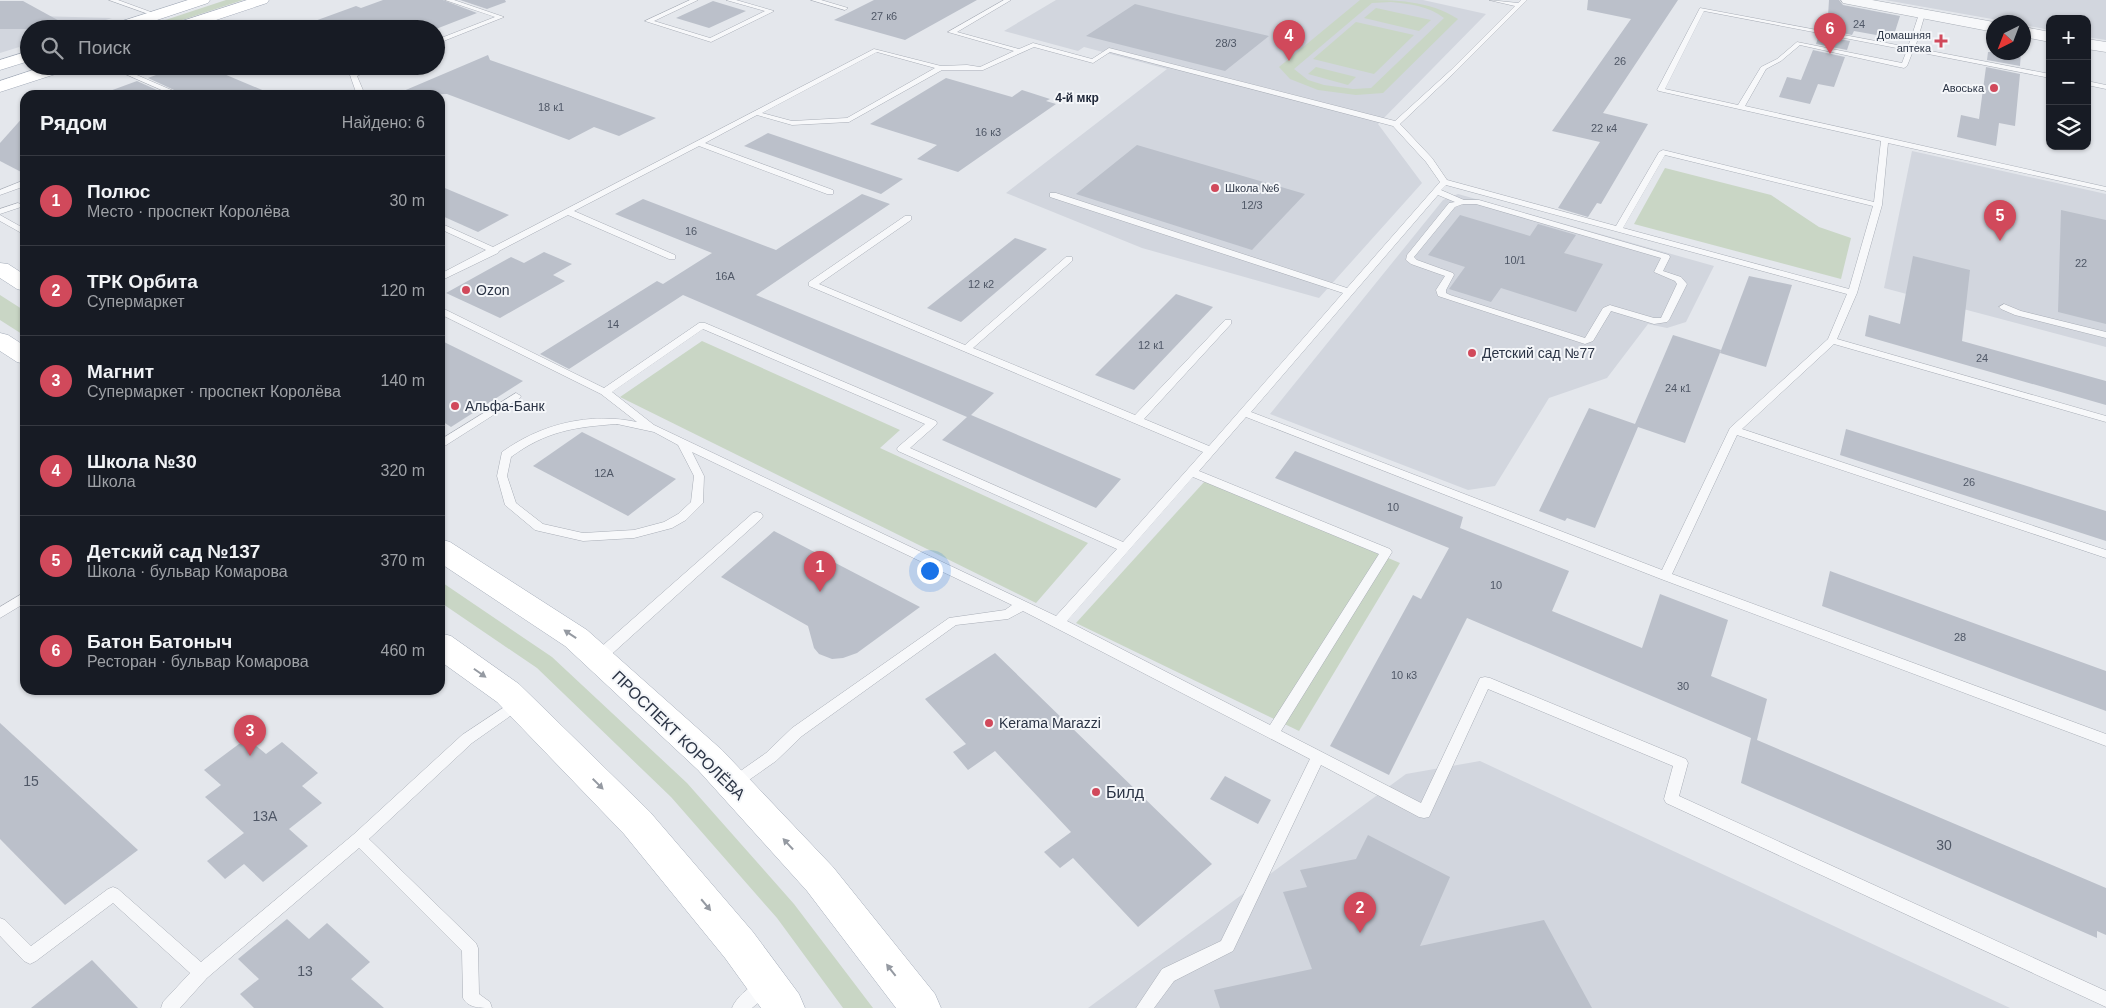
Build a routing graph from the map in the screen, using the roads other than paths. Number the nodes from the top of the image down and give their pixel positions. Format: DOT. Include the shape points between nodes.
graph roads {
  1 [pos="112,0"];
  2 [pos="203,0"];
  3 [pos="262,0"];
  4 [pos="448,0"];
  5 [pos="696,0"];
  6 [pos="729,0"];
  7 [pos="814,0"];
  8 [pos="1008,0"];
  9 [pos="1492,0"];
  10 [pos="1848,0"];
  11 [pos="1522,2"];
  12 [pos="844,8"];
  13 [pos="1922,14"];
  14 [pos="156,15"];
  15 [pos="141,20"];
  16 [pos="202,20"];
  17 [pos="1986,26"];
  18 [pos="1805,28"];
  19 [pos="2031,33"];
  20 [pos="2046,36"];
  21 [pos="445,39"];
  22 [pos="1799,43"];
  23 [pos="2091,45"];
  24 [pos="2106,48"];
  25 [pos="1911,49"];
  26 [pos="1020,51"];
  27 [pos="20,59"];
  28 [pos="0,66"];
  29 [pos="941,68"];
  30 [pos="35,75"];
  31 [pos="131,75"];
  32 [pos="353,75"];
  33 [pos="2046,75"];
  34 [pos="2091,84"];
  35 [pos="0,87"];
  36 [pos="2106,87"];
  37 [pos="167,90"];
  38 [pos="359,90"];
  39 [pos="1740,108"];
  40 [pos="756,113"];
  41 [pos="1396,124"];
  42 [pos="1885,139"];
  43 [pos="699,143"];
  44 [pos="1444,182"];
  45 [pos="20,185"];
  46 [pos="2106,189"];
  47 [pos="1436,191"];
  48 [pos="830,192"];
  49 [pos="0,193"];
  50 [pos="1053,195"];
  51 [pos="1463,202"];
  52 [pos="18,205"];
  53 [pos="1878,205"];
  54 [pos="0,212"];
  55 [pos="568,212"];
  56 [pos="0,218"];
  57 [pos="908,218"];
  58 [pos="445,228"];
  59 [pos="20,229"];
  60 [pos="1618,229"];
  61 [pos="1672,244"];
  62 [pos="494,251"];
  63 [pos="1666,256"];
  64 [pos="672,257"];
  65 [pos="1069,259"];
  66 [pos="0,269"];
  67 [pos="445,276"];
  68 [pos="20,281"];
  69 [pos="1349,292"];
  70 [pos="1852,293"];
  71 [pos="2004,307"];
  72 [pos="445,312"];
  73 [pos="1228,322"];
  74 [pos="2106,335"];
  75 [pos="0,340"];
  76 [pos="1832,340"];
  77 [pos="967,348"];
  78 [pos="20,352"];
  79 [pos="605,392"];
  80 [pos="516,396"];
  81 [pos="1244,413"];
  82 [pos="2106,419"];
  83 [pos="1137,420"];
  84 [pos="657,430"];
  85 [pos="1734,430"];
  86 [pos="445,443"];
  87 [pos="682,443"];
  88 [pos="1211,451"];
  89 [pos="1191,472"];
  90 [pos="757,516"];
  91 [pos="1124,547"];
  92 [pos="445,551"];
  93 [pos="2106,554"];
  94 [pos="1665,576"];
  95 [pos="20,600"];
  96 [pos="1022,605"];
  97 [pos="0,612"];
  98 [pos="1058,622"];
  99 [pos="445,649"];
  100 [pos="598,658"];
  101 [pos="518,703"];
  102 [pos="1272,733"];
  103 [pos="2106,740"];
  104 [pos="1318,757"];
  105 [pos="733,784"];
  106 [pos="359,839"];
  107 [pos="0,925"];
  108 [pos="201,972"];
  109 [pos="777,996"];
  110 [pos="2106,998"];
  111 [pos="481,1007"];
  112 [pos="169,1008"];
  113 [pos="740,1008"];
  114 [pos="921,1008"];
  115 [pos="1144,1008"];
  1 -- 14 [label="lane"];
  2 -- 14 [label="main road"];
  3 -- 16 [label="main road"];
  4 -- 21 [label="lane" via="501,17"];
  5 -- 6 [label="lane" via="648,21 711,40 770,11"];
  7 -- 12 [label="lane"];
  8 -- 26 [label="lane" via="951,32"];
  9 -- 11 [label="lane"];
  10 -- 13 [label="street"];
  11 -- 41 [label="lane"];
  13 -- 17 [label="street"];
  13 -- 25 [label="lane"];
  14 -- 15 [label="main road"];
  18 -- 22 [label="lane"];
  18 -- 25 [label="lane"];
  18 -- 39 [label="lane" via="1702,9 1661,90"];
  19 -- 20 [label="street"];
  22 -- 25 [label="lane" via="1904,66"];
  22 -- 39 [label="lane" via="1779,60 1763,68"];
  23 -- 24 [label="street"];
  25 -- 33 [label="lane"];
  26 -- 29 [label="lane" via="981,69"];
  26 -- 41 [label="lane" via="1033,45 1093,61 1109,50"];
  27 -- 28 [label="main road"];
  29 -- 40 [label="lane" via="849,120 792,122"];
  29 -- 40 [label="lane" via="876,50"];
  30 -- 35 [label="main road"];
  31 -- 37 [label="lane"];
  32 -- 38 [label="lane"];
  34 -- 36 [label="lane"];
  39 -- 42 [label="lane"];
  40 -- 43 [label="lane"];
  41 -- 44 [label="lane"];
  42 -- 46 [label="lane"];
  42 -- 53 [label="lane"];
  43 -- 48 [label="lane"];
  43 -- 55 [label="lane"];
  44 -- 47 [label="lane"];
  44 -- 60 [label="lane"];
  45 -- 49 [label="lane"];
  47 -- 51 [label="lane"];
  47 -- 69 [label="lane"];
  50 -- 69 [label="lane"];
  51 -- 63 [label="lane" via="1476,202"];
  51 -- 63 [label="lane" via="1452,206 1410,260 1450,275 1441,290 1441,294 1447,297 1578,340 1590,339 1610,308 1654,321 1664,320 1682,284 1678,279 1658,272"];
  52 -- 54 [label="lane"];
  53 -- 60 [label="lane" via="1663,152"];
  53 -- 70 [label="lane"];
  55 -- 62 [label="lane"];
  55 -- 64 [label="lane"];
  56 -- 59 [label="lane"];
  57 -- 77 [label="lane" via="812,284"];
  58 -- 62 [label="lane"];
  60 -- 61 [label="lane"];
  61 -- 63 [label="lane"];
  61 -- 70 [label="lane"];
  62 -- 67 [label="lane"];
  65 -- 77 [label="lane"];
  66 -- 68 [label="main road"];
  69 -- 81 [label="lane"];
  70 -- 76 [label="lane"];
  71 -- 74 [label="lane"];
  72 -- 79 [label="lane"];
  73 -- 83 [label="lane"];
  75 -- 78 [label="main road"];
  76 -- 82 [label="lane"];
  76 -- 85 [label="lane"];
  77 -- 83 [label="lane"];
  79 -- 84 [label="lane"];
  79 -- 91 [label="lane" via="702,325 932,423 902,449"];
  80 -- 86 [label="lane"];
  81 -- 88 [label="lane"];
  81 -- 94 [label="lane"];
  83 -- 88 [label="lane"];
  84 -- 87 [label="lane"];
  84 -- 87 [label="lane" via="617,421 570,424 538,433 506,455 502,476 511,505 539,527 582,538 634,534 668,525 697,503 699,476"];
  85 -- 93 [label="lane"];
  85 -- 94 [label="lane"];
  87 -- 96 [label="lane"];
  88 -- 89 [label="lane"];
  89 -- 91 [label="lane"];
  89 -- 102 [label="lane" via="1386,552"];
  90 -- 100 [label="lane"];
  91 -- 98 [label="lane"];
  100 -- 92 [label="main road, ПРОСПЕКТ КОРОЛЁВА, one-way" via="576,638"];
  94 -- 103 [label="lane"];
  95 -- 97 [label="lane"];
  96 -- 98 [label="lane"];
  96 -- 105 [label="lane" via="1008,614 953,621 797,732 771,757"];
  98 -- 102 [label="lane"];
  99 -- 101 [label="main road, one-way"];
  100 -- 105 [label="main road, ПРОСПЕКТ КОРОЛЁВА"];
  101 -- 106 [label="lane" via="467,739"];
  101 -- 109 [label="main road, one-way" via="637,823 739,945"];
  102 -- 104 [label="lane"];
  104 -- 110 [label="lane" via="1424,812 1485,682 1681,763 1671,799"];
  104 -- 115 [label="lane" via="1227,946 1168,975"];
  114 -- 105 [label="main road, ПРОСПЕКТ КОРОЛЁВА, one-way" via="820,879"];
  106 -- 108 [label="lane"];
  106 -- 111 [label="lane" via="470,948 471,998"];
  107 -- 108 [label="lane" via="30,956 113,894"];
  108 -- 112 [label="lane"];
  109 -- 113 [label="lane"];
}
